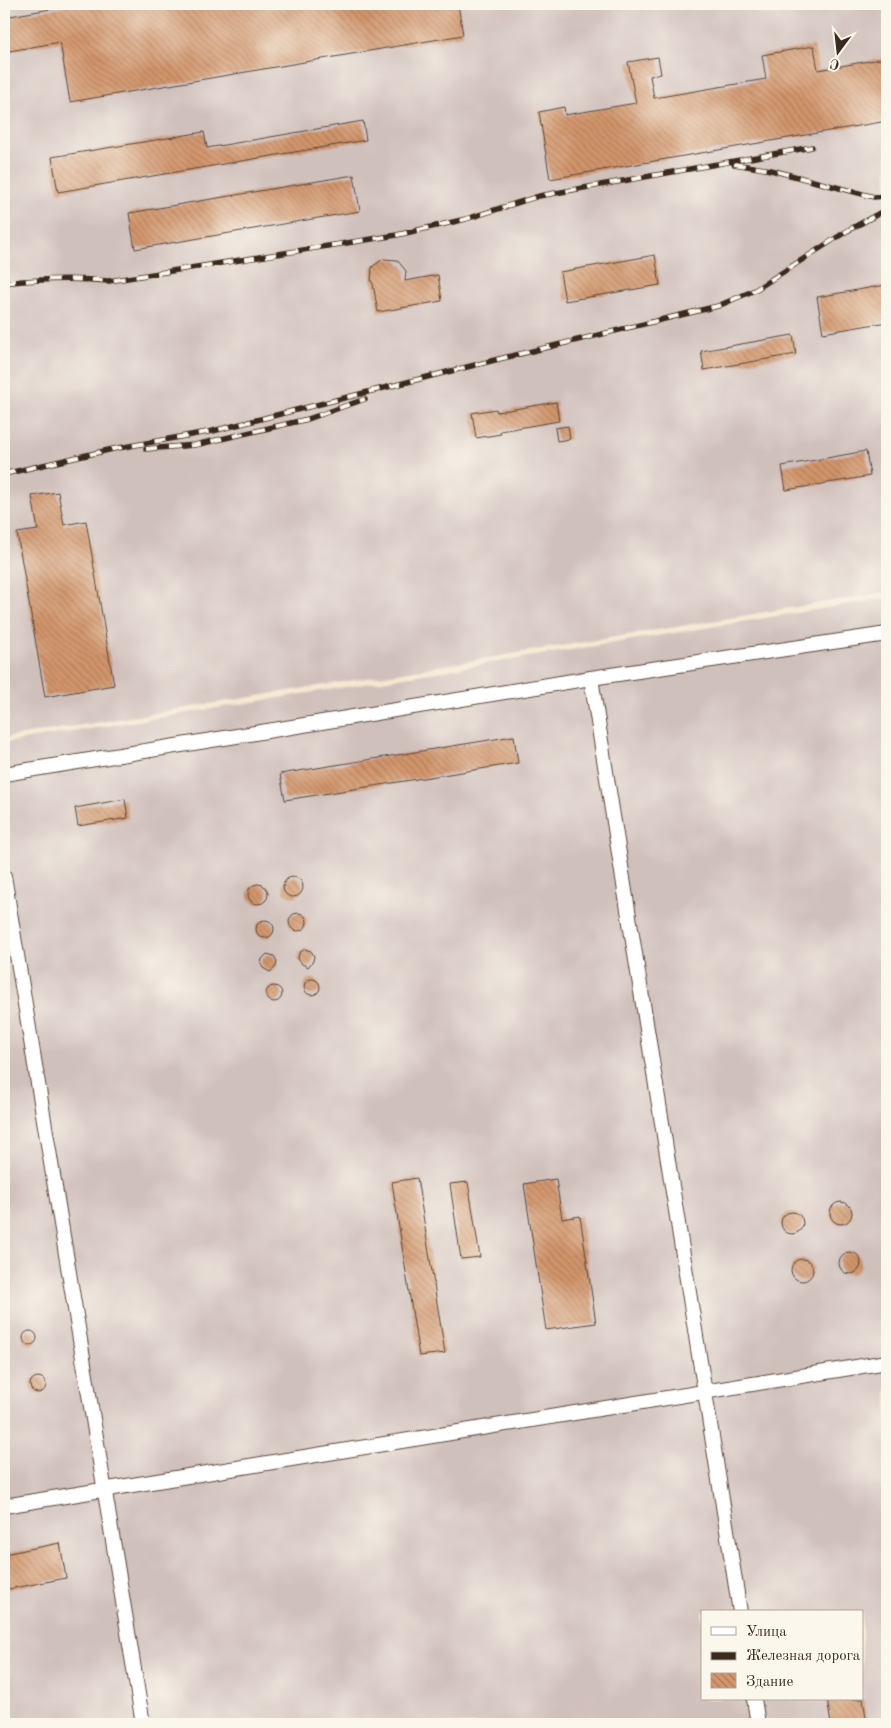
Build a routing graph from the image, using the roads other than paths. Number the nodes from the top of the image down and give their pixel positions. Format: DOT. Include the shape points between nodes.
graph roads {
  1 [pos="887,634"];
  2 [pos="591,678"];
  3 [pos="4,774"];
  4 [pos="4,876"];
  5 [pos="887,1362"];
  6 [pos="705,1392"];
  7 [pos="105,1489"];
  8 [pos="4,1506"];
  9 [pos="740,1610"];
  10 [pos="754,1700"];
  11 [pos="143,1724"];
  12 [pos="758,1724"];
  1 -- 2 [label="lane"];
  2 -- 3 [label="lane"];
  2 -- 6 [label="lane"];
  4 -- 7 [label="lane"];
  5 -- 6 [label="lane"];
  6 -- 7 [label="lane"];
  6 -- 9 [label="lane"];
  7 -- 8 [label="lane"];
  7 -- 11 [label="lane"];
  10 -- 12 [label="lane"];
}
